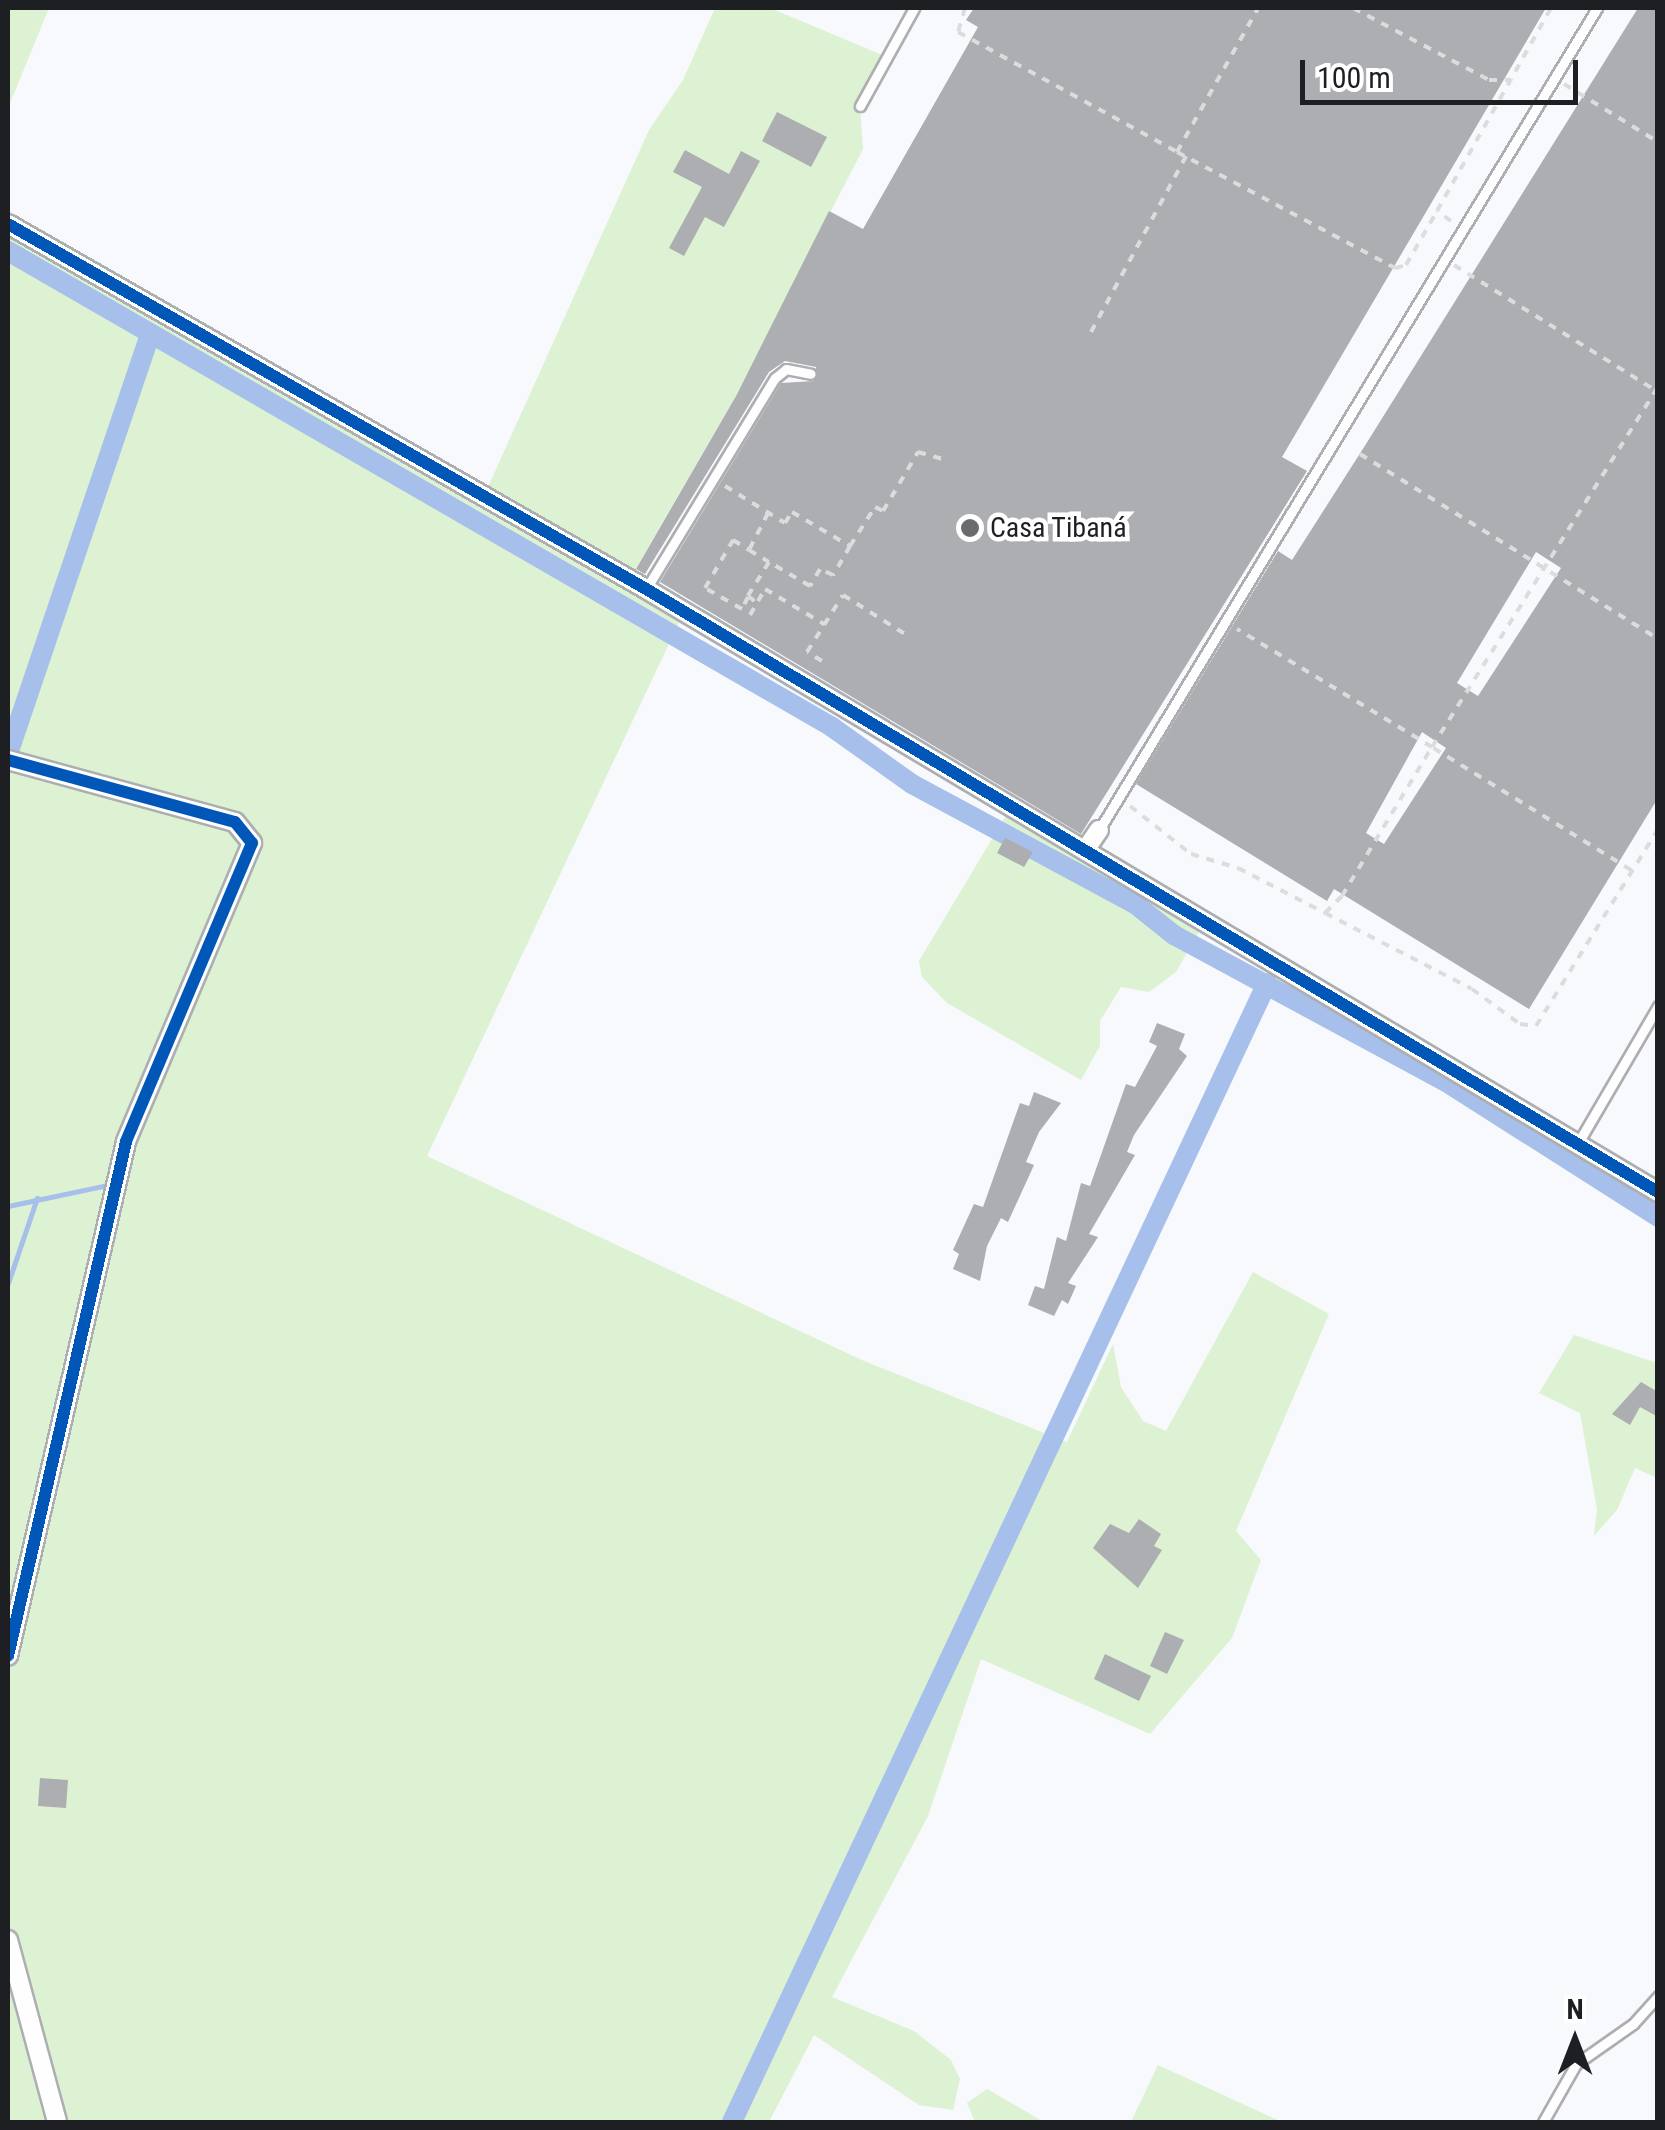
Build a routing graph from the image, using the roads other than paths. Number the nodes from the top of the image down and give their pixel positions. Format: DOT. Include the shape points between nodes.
graph roads {
  1 [pos="914,8"];
  2 [pos="1598,8"];
  3 [pos="860,106"];
  4 [pos="8,224"];
  5 [pos="811,374"];
  6 [pos="646,589"];
  7 [pos="8,760"];
  8 [pos="1099,830"];
  9 [pos="1086,849"];
  10 [pos="1658,1006"];
  11 [pos="1578,1143"];
  12 [pos="1658,1192"];
  13 [pos="8,1656"];
  14 [pos="8,1940"];
  15 [pos="1658,1996"];
  16 [pos="56,2122"];
  17 [pos="1543,2122"];
  1 -- 3 [label="lane"];
  2 -- 8 [label="lane"];
  4 -- 6 [label="street"];
  5 -- 6 [label="lane" via="786,369 775,378"];
  6 -- 9 [label="street"];
  7 -- 13 [label="street" via="234,822 252,844 126,1142"];
  8 -- 9 [label="street"];
  9 -- 11 [label="street"];
  10 -- 11 [label="lane"];
  11 -- 12 [label="street"];
  14 -- 16 [label="street"];
  15 -- 17 [label="lane" via="1634,2024 1576,2064"];
}
